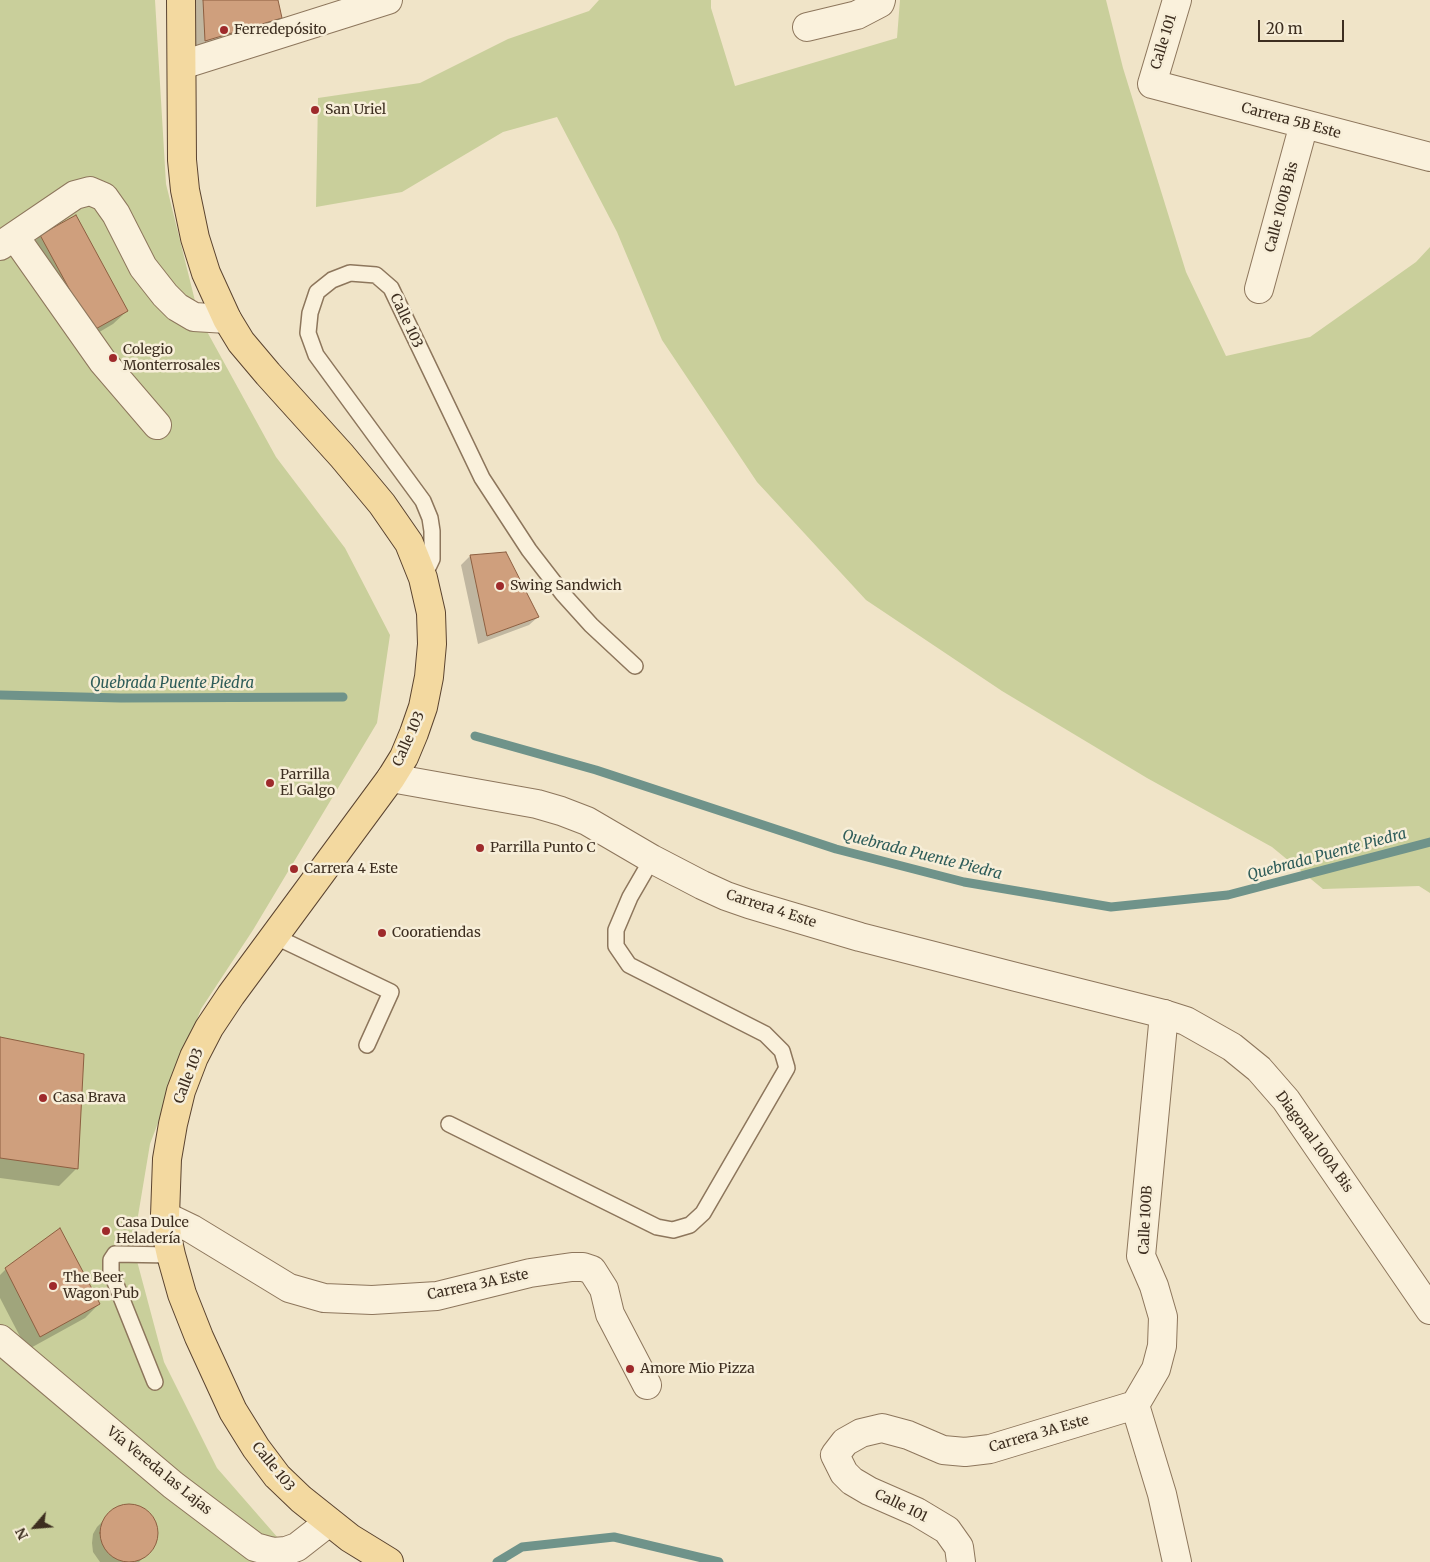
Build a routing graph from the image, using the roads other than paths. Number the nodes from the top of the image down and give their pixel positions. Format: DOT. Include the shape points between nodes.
graph roads {
  1 [pos="181,0"];
  2 [pos="388,0"];
  3 [pos="881,0"];
  4 [pos="1177,0"];
  5 [pos="807,27"];
  6 [pos="182,65"];
  7 [pos="1152,84"];
  8 [pos="1304,124"];
  9 [pos="1430,157"];
  10 [pos="7,241"];
  11 [pos="1259,289"];
  12 [pos="227,319"];
  13 [pos="157,425"];
  14 [pos="422,578"];
  15 [pos="635,666"];
  16 [pos="390,778"];
  17 [pos="652,859"];
  18 [pos="274,936"];
  19 [pos="1164,1014"];
  20 [pos="367,1045"];
  21 [pos="450,1124"];
  22 [pos="165,1216"];
  23 [pos="171,1255"];
  24 [pos="1430,1310"];
  25 [pos="0,1339"];
  26 [pos="155,1382"];
  27 [pos="648,1386"];
  28 [pos="1135,1405"];
  29 [pos="835,1455"];
  30 [pos="329,1522"];
  31 [pos="1176,1558"];
  32 [pos="389,1562"];
  33 [pos="961,1562"];
  1 -- 6 [label="main road, Calle 103"];
  2 -- 6 [label="street"];
  3 -- 5 [label="street" via="880,4 858,15"];
  4 -- 7 [label="street, Calle 101"];
  6 -- 12 [label="main road, Calle 103" via="182,160 188,212 206,272"];
  7 -- 8 [label="street, Carrera 5B Este"];
  8 -- 9 [label="street, Carrera 5B Este"];
  8 -- 11 [label="street, Calle 100B Bis"];
  10 -- 12 [label="street" via="75,194 90,191 104,197 143,267 177,307 194,317"];
  10 -- 13 [label="street"];
  12 -- 14 [label="main road, Calle 103" via="240,342 382,504 409,543"];
  14 -- 15 [label="lane, Calle 103" via="432,558 430,518 423,501 316,355 308,333 317,292 332,280 350,273 376,275 391,288 482,478 562,594"];
  14 -- 16 [label="main road, Calle 103" via="431,613 429,677 414,733"];
  16 -- 17 [label="street, Carrera 4 Este" via="561,811 587,821"];
  16 -- 18 [label="main road, Calle 103"];
  17 -- 19 [label="street, Carrera 4 Este" via="702,885 749,904 1016,978"];
  17 -- 21 [label="lane" via="616,930 616,946 629,965 765,1034 782,1050 787,1068 703,1213 690,1225 673,1230 657,1227"];
  18 -- 20 [label="lane" via="391,992"];
  18 -- 22 [label="main road, Calle 103" via="210,1028 181,1090 167,1159"];
  19 -- 24 [label="street, Diagonal 100A Bis" via="1208,1032 1259,1069 1286,1100"];
  19 -- 28 [label="street, Calle 100B" via="1142,1256 1162,1317 1162,1346 1156,1369"];
  22 -- 23 [label="main road, Calle 103"];
  22 -- 27 [label="street, Carrera 3A Este" via="289,1288 324,1298 372,1300 437,1296 530,1274 572,1267 592,1270 604,1289 610,1314"];
  23 -- 26 [label="lane" via="115,1254 111,1260 111,1272"];
  23 -- 30 [label="main road, Calle 103" via="182,1294 233,1411 277,1476"];
  25 -- 30 [label="street, Vía Vereda las Lajas" via="173,1485 255,1546 273,1552 286,1551 297,1547"];
  28 -- 29 [label="street, Carrera 3A Este" via="990,1449 943,1450 882,1428 861,1433 844,1442"];
  28 -- 31 [label="street" via="1162,1494"];
  29 -- 33 [label="street, Calle 101" via="852,1481 918,1512 947,1530 959,1548"];
  30 -- 32 [label="main road, Calle 103"];
}
